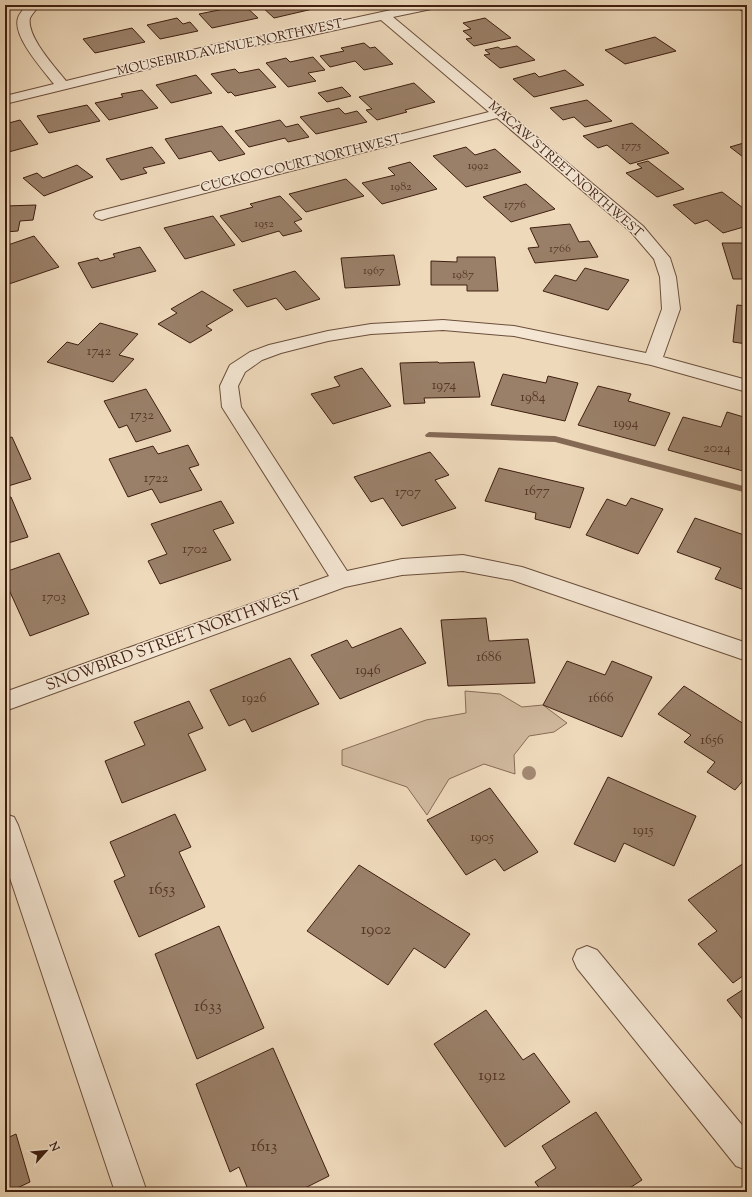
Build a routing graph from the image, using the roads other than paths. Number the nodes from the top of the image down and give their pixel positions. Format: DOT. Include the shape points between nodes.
graph roads {
  1 [pos="33,5"];
  2 [pos="432,5"];
  3 [pos="384,16"];
  4 [pos="62,86"];
  5 [pos="5,100"];
  6 [pos="500,114"];
  7 [pos="102,214"];
  8 [pos="653,360"];
  9 [pos="747,386"];
  10 [pos="342,580"];
  11 [pos="747,652"];
  12 [pos="5,702"];
  13 [pos="5,825"];
  14 [pos="587,959"];
  15 [pos="747,1155"];
  16 [pos="131,1192"];
  1 -- 4 [label="street" via="24,19 26,35"];
  2 -- 3 [label="street, MOUSEBIRD AVENUE NORTHWEST"];
  3 -- 4 [label="street, MOUSEBIRD AVENUE NORTHWEST" via="290,36 221,47"];
  3 -- 6 [label="street, MACAW STREET NORTHWEST"];
  4 -- 5 [label="street, MOUSEBIRD AVENUE NORTHWEST"];
  6 -- 7 [label="street, CUCKOO COURT NORTHWEST"];
  6 -- 8 [label="street, MACAW STREET NORTHWEST" via="637,229 662,258 668,277 671,309"];
  8 -- 9 [label="street"];
  8 -- 10 [label="street" via="514,331 443,325 371,329 328,336 275,349 256,356 237,369 229,386 232,407"];
  10 -- 11 [label="street, SNOWBIRD STREET NORTHWEST" via="402,566 463,563 514,573"];
  10 -- 12 [label="street, SNOWBIRD STREET NORTHWEST"];
  13 -- 16 [label="street"];
  14 -- 15 [label="street"];
}
